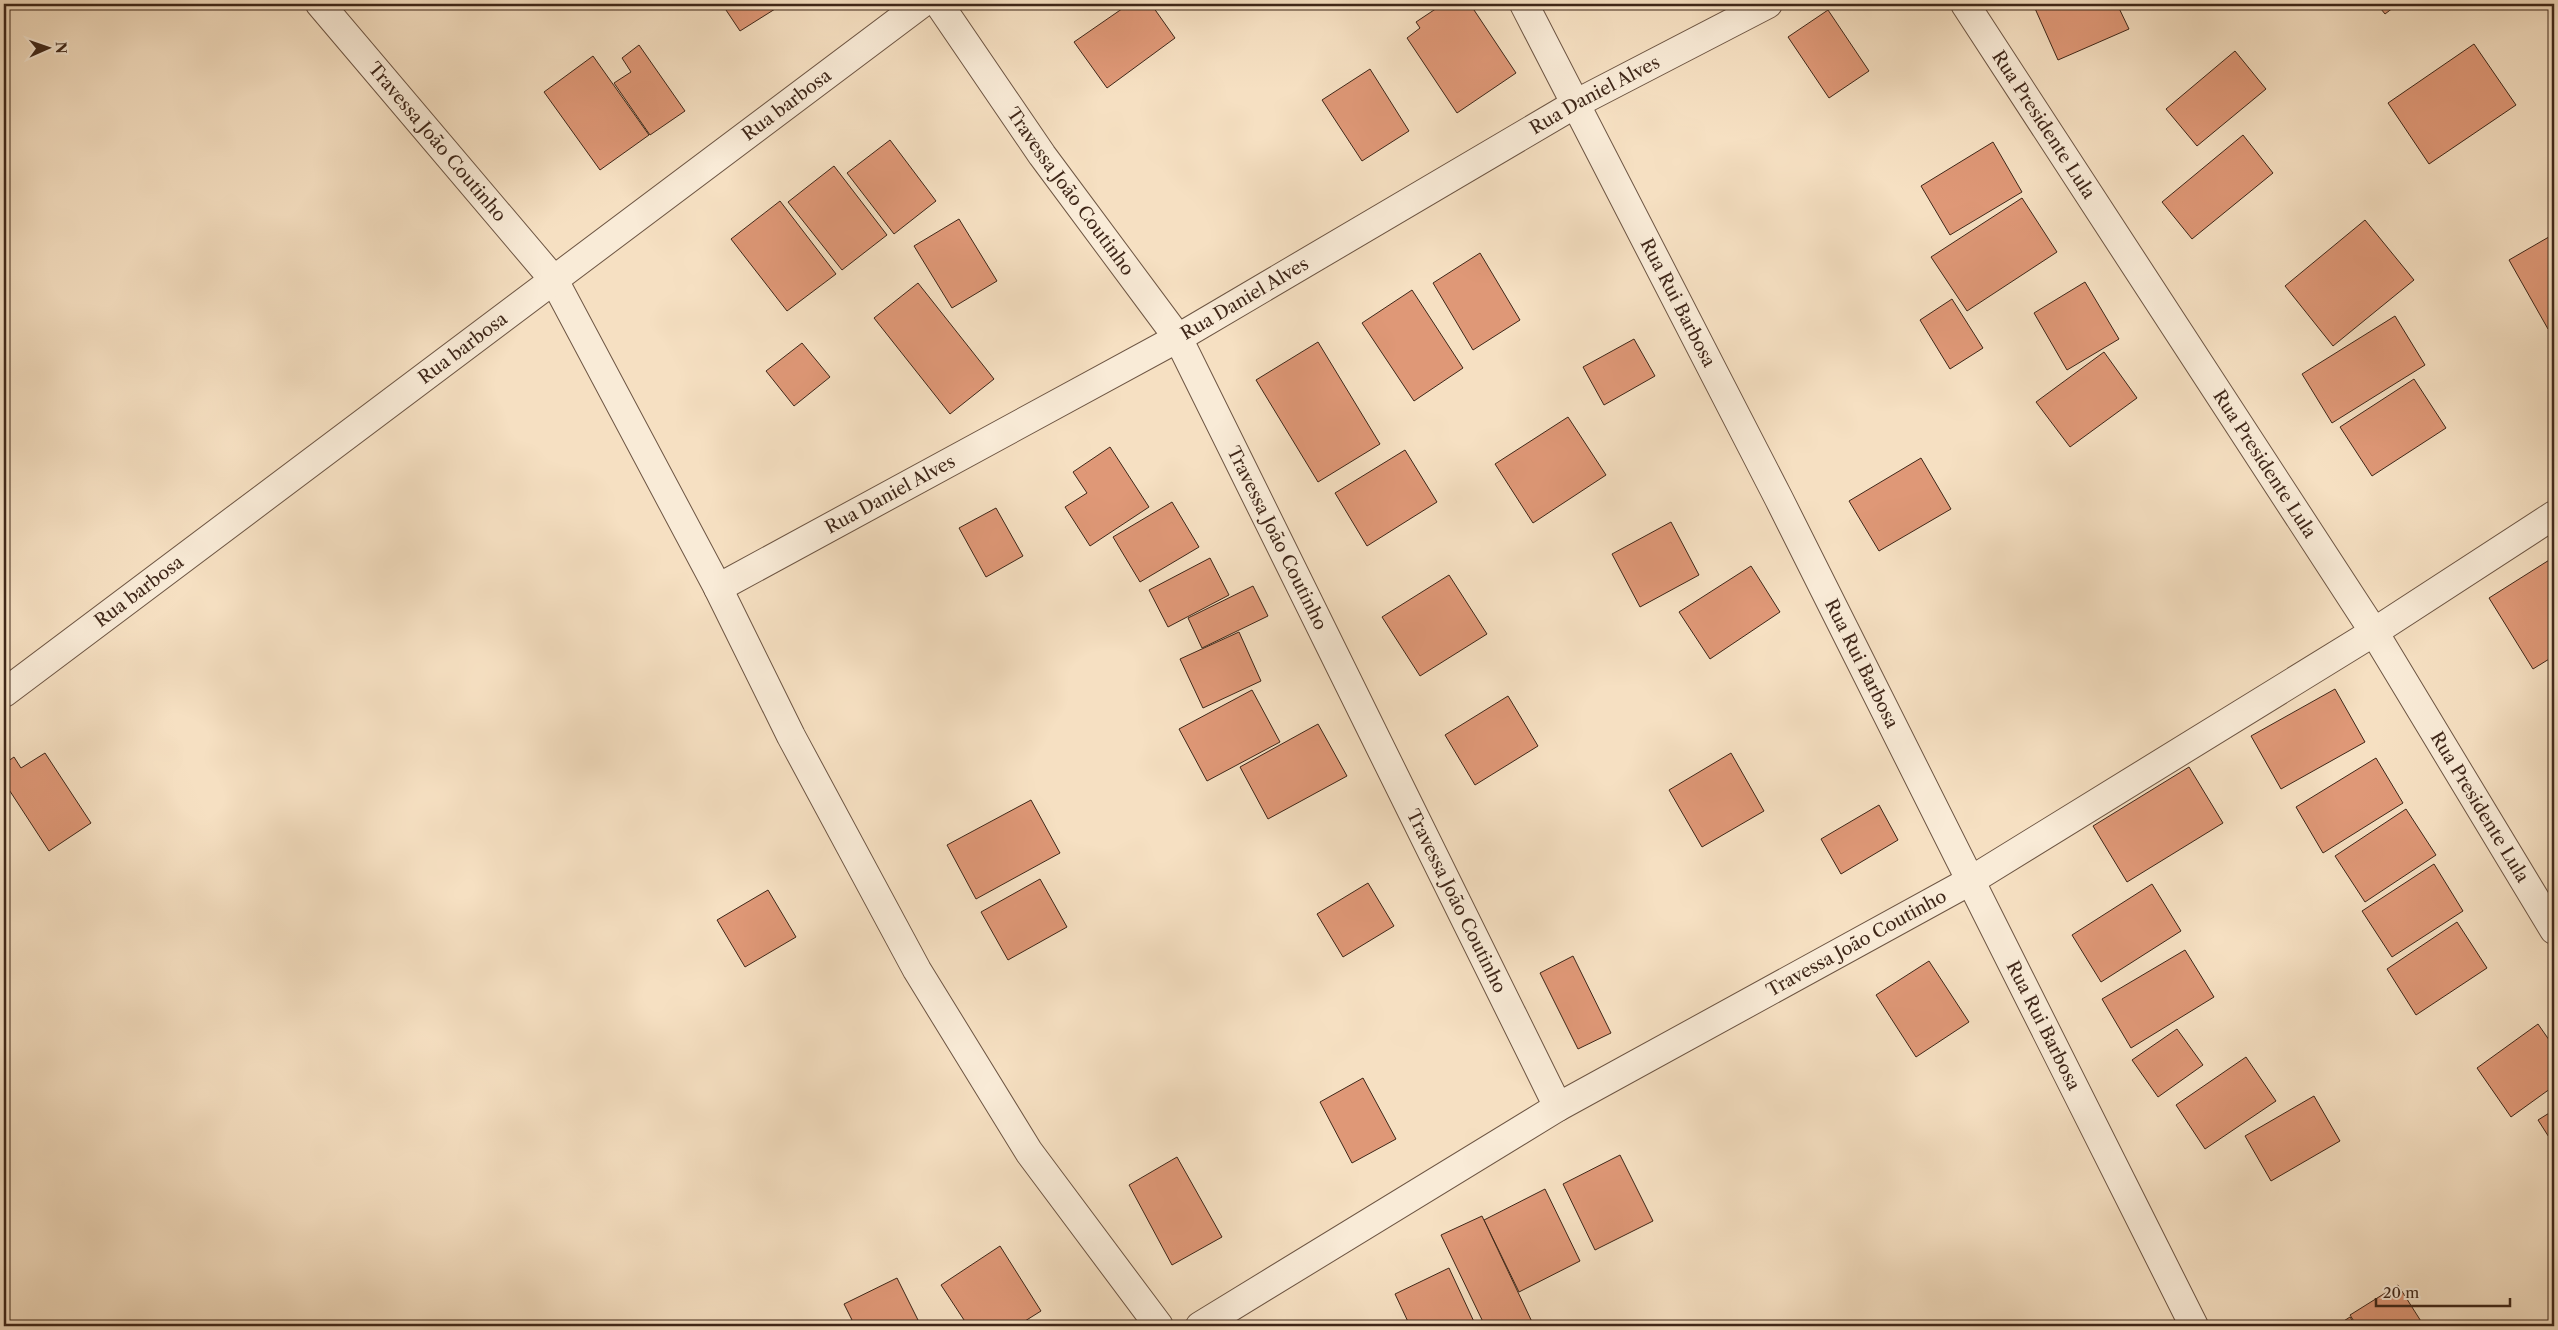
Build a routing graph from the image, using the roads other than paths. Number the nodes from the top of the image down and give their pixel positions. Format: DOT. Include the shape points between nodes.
graph roads {
  1 [pos="320,4"];
  2 [pos="921,4"];
  3 [pos="939,4"];
  4 [pos="1524,4"];
  5 [pos="1768,4"];
  6 [pos="1966,4"];
  7 [pos="1577,103"];
  8 [pos="554,280"];
  9 [pos="1178,338"];
  10 [pos="2554,515"];
  11 [pos="718,588"];
  12 [pos="2374,632"];
  13 [pos="4,694"];
  14 [pos="1970,881"];
  15 [pos="2554,930"];
  16 [pos="1558,1107"];
  17 [pos="1159,1326"];
  18 [pos="1200,1326"];
  19 [pos="2194,1326"];
  1 -- 8 [label="street, Travessa João Coutinho"];
  2 -- 8 [label="street, Rua barbosa"];
  3 -- 9 [label="street, Travessa João Coutinho" via="1042,156"];
  4 -- 7 [label="street, Rua Rui Barbosa"];
  5 -- 7 [label="street, Rua Daniel Alves"];
  6 -- 12 [label="street, Rua Presidente Lula"];
  7 -- 9 [label="street, Rua Daniel Alves"];
  7 -- 14 [label="street, Rua Rui Barbosa"];
  8 -- 11 [label="street, Travessa João Coutinho"];
  8 -- 13 [label="street, Rua barbosa"];
  9 -- 11 [label="street, Rua Daniel Alves"];
  9 -- 16 [label="street, Travessa João Coutinho"];
  10 -- 12 [label="street, Travessa João Coutinho"];
  11 -- 17 [label="street, Travessa João Coutinho" via="791,736 917,970 1029,1152"];
  12 -- 14 [label="street, Travessa João Coutinho"];
  12 -- 15 [label="street, Rua Presidente Lula"];
  14 -- 16 [label="street, Travessa João Coutinho"];
  14 -- 19 [label="street, Rua Rui Barbosa"];
  16 -- 18 [label="street, Travessa João Coutinho"];
}
